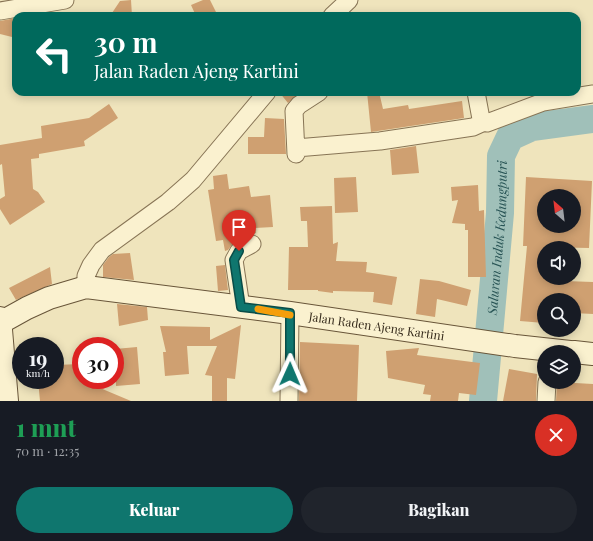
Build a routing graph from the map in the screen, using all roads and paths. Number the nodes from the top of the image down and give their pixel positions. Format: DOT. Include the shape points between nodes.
graph roads {
  1 [pos="65,0"];
  2 [pos="349,0"];
  3 [pos="0,11"];
  4 [pos="336,12"];
  5 [pos="593,94"];
  6 [pos="581,95"];
  7 [pos="264,96"];
  8 [pos="313,96"];
  9 [pos="477,96"];
  10 [pos="564,96"];
  11 [pos="536,98"];
  12 [pos="484,122"];
  13 [pos="252,244"];
  14 [pos="86,287"];
  15 [pos="241,307"];
  16 [pos="290,313"];
  17 [pos="0,318"];
  18 [pos="0,323"];
  19 [pos="537,349"];
  20 [pos="581,353"];
  21 [pos="593,354"];
  22 [pos="2,357"];
  23 [pos="547,389"];
  24 [pos="7,401"];
  25 [pos="289,401"];
  26 [pos="546,401"];
  1 -- 3 [label="street"];
  2 -- 4 [label="street"];
  5 -- 6 [label="street"];
  7 -- 14 [label="street" via="193,180 168,202 102,250 86,276"];
  8 -- 12 [label="street" via="294,110 296,151 473,127"];
  9 -- 12 [label="street" via="481,119"];
  10 -- 11 [label="street"];
  11 -- 12 [label="street" via="498,121"];
  13 -- 15 [label="street" via="239,251 234,260"];
  14 -- 15 [label="street, Jalan Raden Ajeng Kartini"];
  14 -- 18 [label="street, Jalan Raden Ajeng Kartini" via="49,298"];
  15 -- 16 [label="street, Jalan Raden Ajeng Kartini"];
  16 -- 19 [label="street, Jalan Raden Ajeng Kartini"];
  16 -- 25 [label="street"];
  17 -- 18 [label="street"];
  18 -- 22 [label="street"];
  20 -- 21 [label="street"];
  22 -- 24 [label="street"];
  23 -- 26 [label="street"];
}
